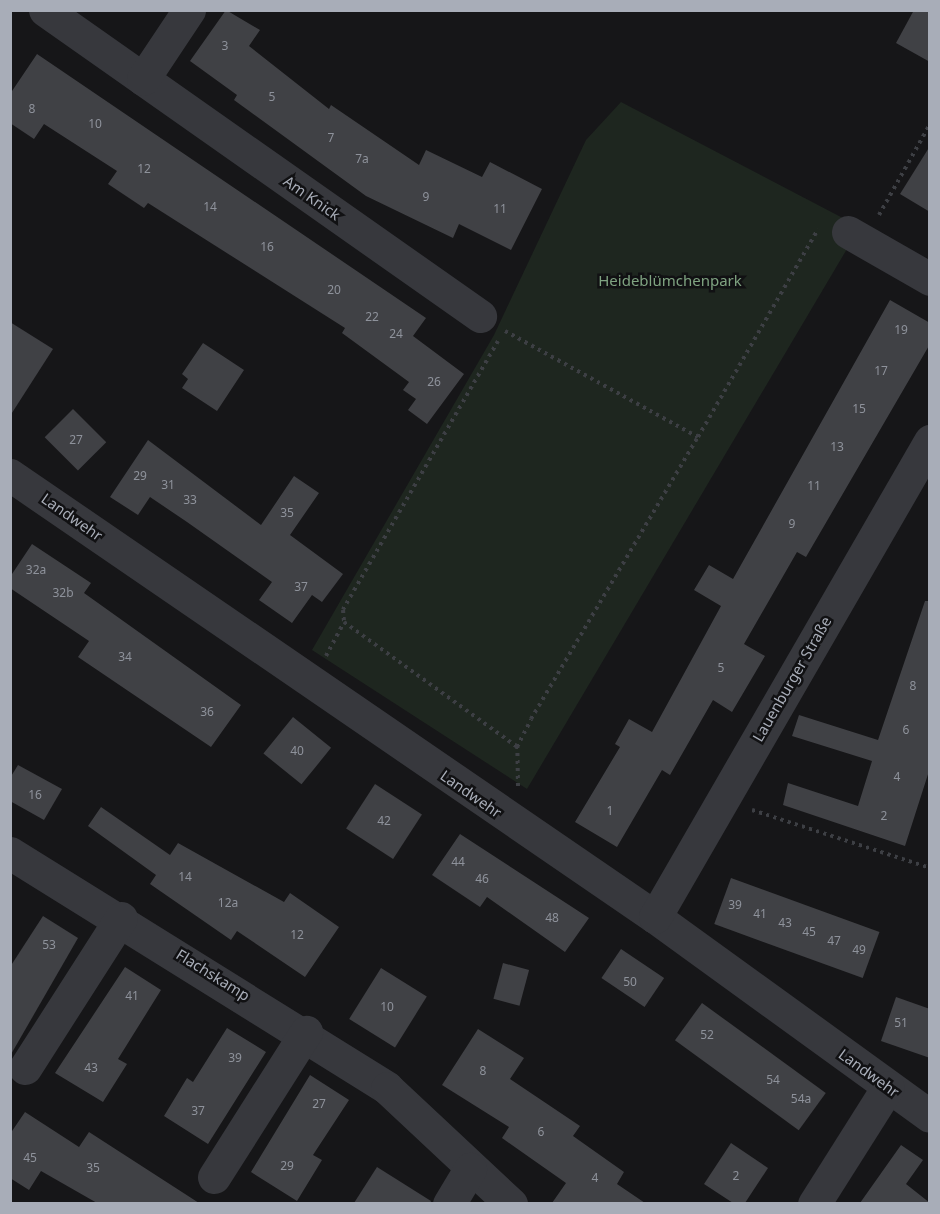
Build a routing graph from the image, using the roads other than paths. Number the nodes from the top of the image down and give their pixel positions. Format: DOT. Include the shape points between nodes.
graph roads {
  1 [pos="45,10"];
  2 [pos="189,10"];
  3 [pos="143,79"];
  4 [pos="856,237"];
  5 [pos="930,279"];
  6 [pos="492,323"];
  7 [pos="930,441"];
  8 [pos="10,475"];
  9 [pos="10,853"];
  10 [pos="655,917"];
  11 [pos="121,918"];
  12 [pos="306,1032"];
  13 [pos="25,1068"];
  14 [pos="888,1087"];
  15 [pos="930,1116"];
  16 [pos="470,1169"];
  17 [pos="214,1177"];
  18 [pos="449,1203"];
  19 [pos="511,1203"];
  20 [pos="814,1203"];
  1 -- 3 [label="street, Am Knick"];
  2 -- 3 [label="street"];
  3 -- 6 [label="street, Am Knick"];
  4 -- 5 [label="street"];
  7 -- 10 [label="street, Lauenburger Straße"];
  8 -- 10 [label="street, Landwehr"];
  9 -- 11 [label="street, Flachskamp"];
  10 -- 14 [label="street, Landwehr"];
  11 -- 12 [label="street, Flachskamp"];
  11 -- 13 [label="street"];
  12 -- 16 [label="street, Flachskamp" via="387,1088"];
  12 -- 17 [label="street"];
  14 -- 15 [label="street, Landwehr"];
  14 -- 20 [label="street"];
  16 -- 18 [label="street"];
  16 -- 19 [label="street, Flachskamp"];
}
